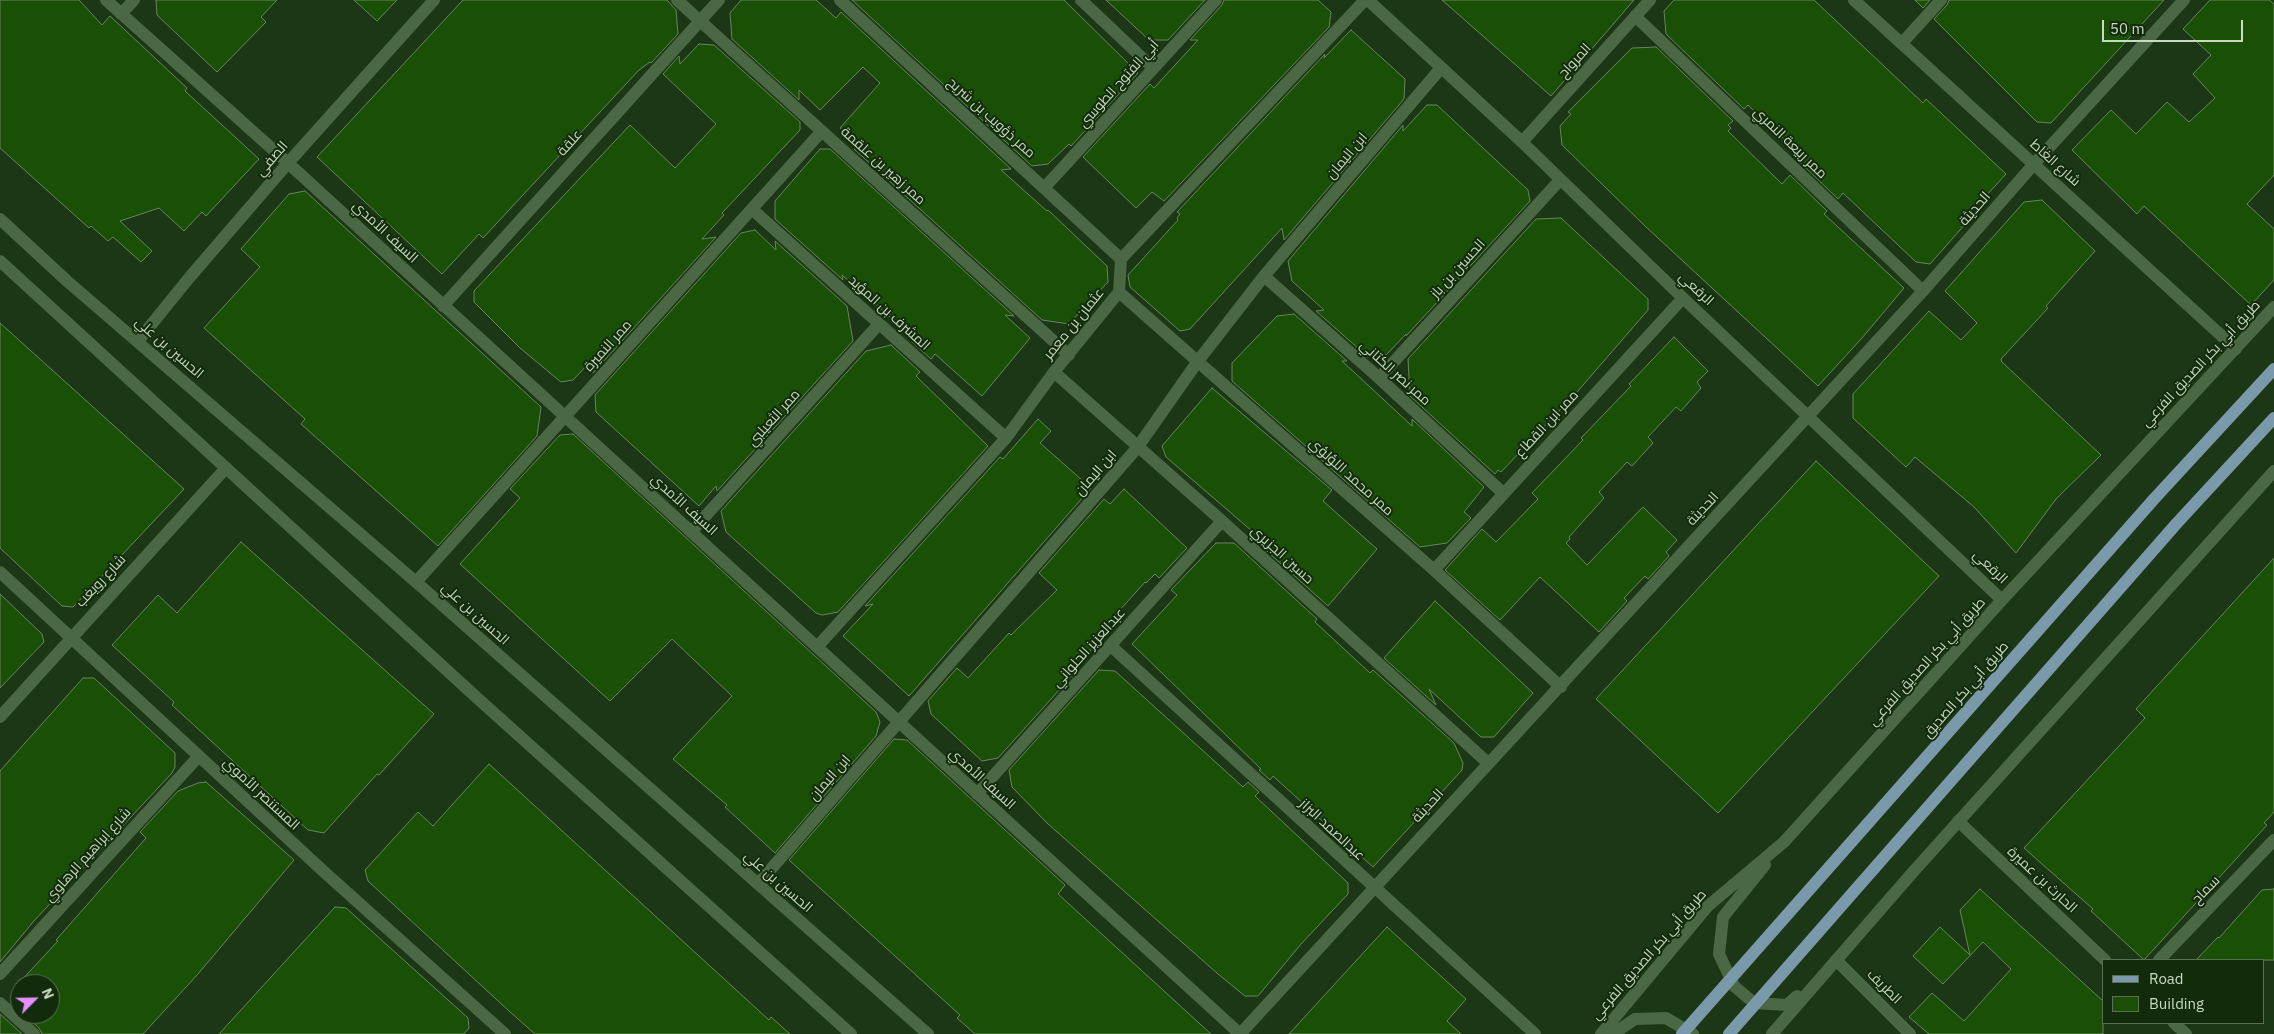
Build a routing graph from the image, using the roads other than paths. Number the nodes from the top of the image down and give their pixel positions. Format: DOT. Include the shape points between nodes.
graph roads {
  1 [pos="106,0"];
  2 [pos="134,0"];
  3 [pos="434,0"];
  4 [pos="677,0"];
  5 [pos="719,0"];
  6 [pos="840,0"];
  7 [pos="1081,0"];
  8 [pos="1216,0"];
  9 [pos="1367,0"];
  10 [pos="1650,0"];
  11 [pos="1854,0"];
  12 [pos="1941,0"];
  13 [pos="2184,0"];
  14 [pos="122,14"];
  15 [pos="1635,16"];
  16 [pos="700,21"];
  17 [pos="1902,43"];
  18 [pos="1153,68"];
  19 [pos="1441,68"];
  20 [pos="822,131"];
  21 [pos="1522,142"];
  22 [pos="288,163"];
  23 [pos="2034,164"];
  24 [pos="1560,180"];
  25 [pos="1045,187"];
  26 [pos="753,210"];
  27 [pos="0,219"];
  28 [pos="1122,259"];
  29 [pos="0,261"];
  30 [pos="1264,276"];
  31 [pos="1923,291"];
  32 [pos="1119,292"];
  33 [pos="1683,298"];
  34 [pos="443,306"];
  35 [pos="2274,307"];
  36 [pos="879,324"];
  37 [pos="138,341"];
  38 [pos="2236,349"];
  39 [pos="1069,354"];
  40 [pos="1198,361"];
  41 [pos="2274,369"];
  42 [pos="1054,372"];
  43 [pos="1379,378"];
  44 [pos="564,416"];
  45 [pos="1809,416"];
  46 [pos="2274,418"];
  47 [pos="1006,438"];
  48 [pos="1138,448"];
  49 [pos="226,468"];
  50 [pos="2274,471"];
  51 [pos="1504,493"];
  52 [pos="1222,521"];
  53 [pos="690,532"];
  54 [pos="1434,570"];
  55 [pos="0,572"];
  56 [pos="416,582"];
  57 [pos="2002,600"];
  58 [pos="71,636"];
  59 [pos="1111,646"];
  60 [pos="817,647"];
  61 [pos="1560,686"];
  62 [pos="0,717"];
  63 [pos="898,722"];
  64 [pos="199,756"];
  65 [pos="1488,763"];
  66 [pos="977,794"];
  67 [pos="1958,821"];
  68 [pos="1784,842"];
  69 [pos="2271,848"];
  70 [pos="758,884"];
  71 [pos="1374,889"];
  72 [pos="2104,959"];
  73 [pos="2160,959"];
  74 [pos="1836,960"];
  75 [pos="0,974"];
  76 [pos="0,1003"];
  77 [pos="2175,1024"];
  78 [pos="491,1030"];
  79 [pos="34,1034"];
  80 [pos="505,1034"];
  81 [pos="851,1034"];
  82 [pos="928,1034"];
  83 [pos="1240,1034"];
  84 [pos="1535,1034"];
  85 [pos="1601,1034"];
  86 [pos="1613,1034"];
  87 [pos="1682,1034"];
  88 [pos="1692,1034"];
  89 [pos="1729,1034"];
  90 [pos="1772,1034"];
  91 [pos="1910,1034"];
  92 [pos="2186,1034"];
  1 -- 14 [label="street, السيف الأمدي"];
  2 -- 14 [label="street"];
  3 -- 22 [label="street, الصفي"];
  4 -- 16 [label="street, ممر زهير بن علقمة"];
  5 -- 16 [label="street, علقة"];
  6 -- 25 [label="street, ممر ذؤويب بن شريح"];
  7 -- 18 [label="street"];
  8 -- 18 [label="street, أبي الفتوح الطوسي"];
  9 -- 19 [label="street, الرقعي"];
  9 -- 28 [label="street"];
  10 -- 15 [label="street, المرواح"];
  11 -- 17 [label="street, شارع الغاط"];
  12 -- 17 [label="street"];
  13 -- 23 [label="street, الحديثة"];
  14 -- 22 [label="street, السيف الأمدي"];
  15 -- 21 [label="street, المرواح"];
  15 -- 31 [label="street, ممر ربيعة النمري"];
  16 -- 20 [label="street, ممر زهير بن علقمة"];
  16 -- 34 [label="street, علقة"];
  17 -- 23 [label="street, شارع الغاط"];
  18 -- 25 [label="street, أبي الفتوح الطوسي"];
  19 -- 21 [label="street, الرقعي"];
  19 -- 30 [label="street, ابن اليمان"];
  20 -- 26 [label="street, ممر النميرة"];
  20 -- 39 [label="street, ممر زهير بن علقمة"];
  21 -- 24 [label="street, الرقعي"];
  22 -- 34 [label="street, السيف الأمدي"];
  22 -- 37 [label="street, الصفي"];
  23 -- 31 [label="street, الحديثة"];
  23 -- 38 [label="street, شارع الغاط"];
  24 -- 33 [label="street, الرقعي"];
  24 -- 43 [label="street, الحسين بن باز"];
  25 -- 28 [label="street, ممر ذؤويب بن شريح"];
  26 -- 36 [label="street, المشرف بن المؤيد"];
  26 -- 44 [label="street, ممر النميرة"];
  27 -- 37 [label="street, الحسين بن علي"];
  28 -- 32 [label="street, عثمان بن معمر"];
  29 -- 49 [label="street"];
  30 -- 40 [label="street, ابن اليمان"];
  30 -- 43 [label="street, ممر نصر الكتاني"];
  31 -- 45 [label="street, الحديثة"];
  32 -- 39 [label="street, عثمان بن معمر"];
  32 -- 40 [label="street, ممر محمد اللؤلؤي"];
  33 -- 45 [label="street, الرقعي"];
  33 -- 51 [label="street, ممر ابن القطاع"];
  34 -- 44 [label="street, السيف الأمدي"];
  35 -- 38 [label="street, طريق أبي بكر الصديق الفرعي"];
  36 -- 47 [label="street, المشرف بن المؤيد"];
  36 -- 53 [label="street, ممر الثعيلبي"];
  37 -- 56 [label="street, الحسين بن علي"];
  38 -- 57 [label="street, طريق أبي بكر الصديق الفرعي"];
  39 -- 42 [label="street, عثمان بن معمر"];
  40 -- 48 [label="street, ابن اليمان"];
  40 -- 54 [label="street, ممر محمد اللؤلؤي"];
  41 -- 87 [label="main road, طريق أبي بكر الصديق" via="2154,499"];
  42 -- 47 [label="street, عثمان بن معمر"];
  42 -- 48 [label="street, حسين الجزيري"];
  43 -- 51 [label="street, ممر نصر الكتاني"];
  44 -- 53 [label="street, السيف الأمدي"];
  44 -- 56 [label="street, ممر النميرة"];
  45 -- 57 [label="street, الرقعي"];
  45 -- 61 [label="street, الحديثة"];
  46 -- 89 [label="main road" via="2177,523"];
  47 -- 60 [label="street, عثمان بن معمر"];
  48 -- 52 [label="street, حسين الجزيري"];
  48 -- 63 [label="street, ابن اليمان"];
  49 -- 58 [label="street, شارع رويغب"];
  49 -- 81 [label="street"];
  50 -- 67 [label="street"];
  51 -- 54 [label="street, ممر ابن القطاع"];
  52 -- 59 [label="street, عبدالعزيز الحلواني"];
  52 -- 65 [label="street, حسين الجزيري"];
  53 -- 60 [label="street, السيف الأمدي"];
  54 -- 61 [label="street, ممر محمد اللؤلؤي"];
  55 -- 58 [label="street, المستنصر الأموي"];
  56 -- 70 [label="street, الحسين بن علي"];
  57 -- 68 [label="street, طريق أبي بكر الصديق الفرعي"];
  58 -- 62 [label="street, شارع رويغب"];
  58 -- 64 [label="street, المستنصر الأموي"];
  59 -- 66 [label="street, عبدالعزيز الحلواني"];
  59 -- 71 [label="street, عبدالصمد البزاز"];
  60 -- 63 [label="street, السيف الأمدي"];
  61 -- 65 [label="street, الحديثة"];
  63 -- 66 [label="street, السيف الأمدي"];
  63 -- 70 [label="street, ابن اليمان"];
  64 -- 75 [label="street, شارع إبراهيم الرهاوي"];
  64 -- 78 [label="street, المستنصر الأموي"];
  65 -- 71 [label="street, الحديثة"];
  66 -- 83 [label="street, السيف الأمدي"];
  67 -- 72 [label="street, الحارث بن عميرة"];
  67 -- 74 [label="street"];
  68 -- 74 [label="street" via="1723,917 1719,954 1734,986 1754,1003 1787,1005"];
  68 -- 85 [label="street, طريق أبي بكر الصديق الفرعي" via="1708,906"];
  69 -- 73 [label="street, سماح"];
  70 -- 82 [label="street, الحسين بن علي"];
  71 -- 83 [label="street, الحديثة"];
  71 -- 84 [label="street, عبدالصمد البزاز"];
  74 -- 90 [label="street"];
  74 -- 91 [label="street, الطريف"];
  76 -- 79 [label="street"];
  77 -- 92 [label="street"];
  78 -- 80 [label="street, المستنصر الأموي"];
  86 -- 88 [label="street" via="1635,1019 1666,1018"];
}
